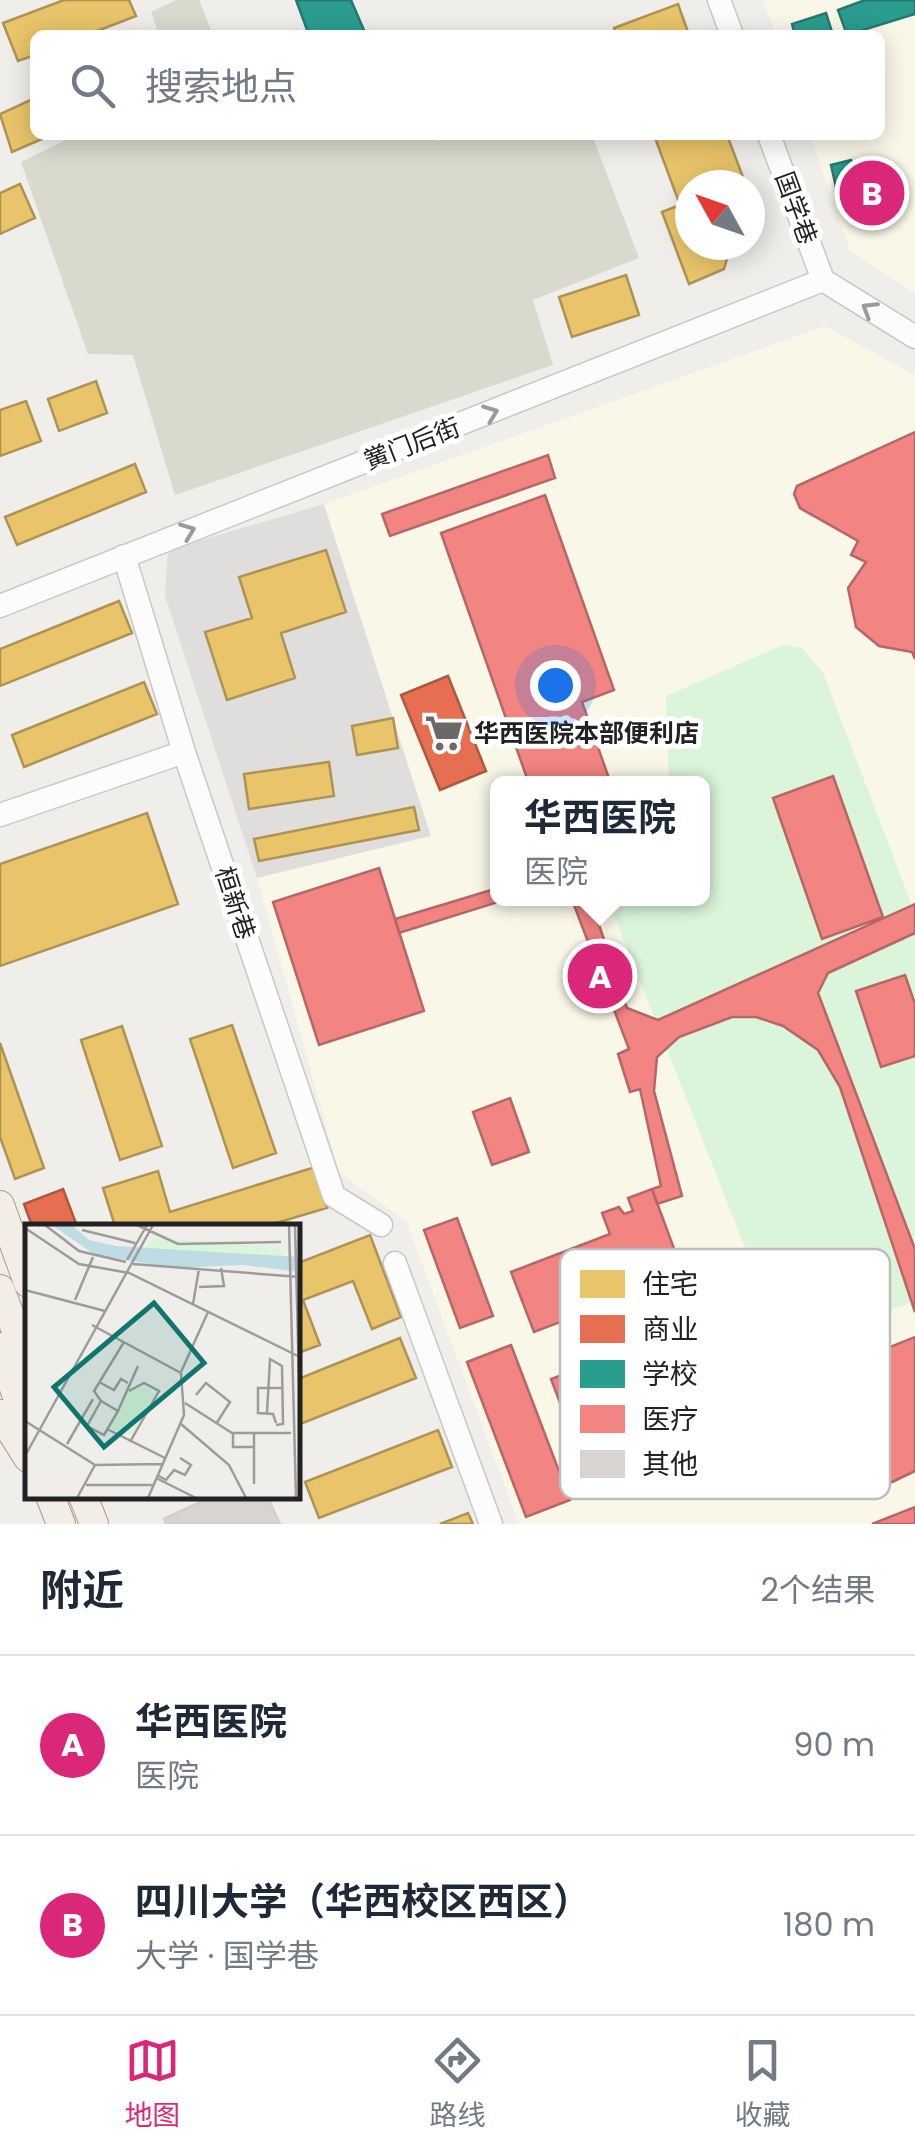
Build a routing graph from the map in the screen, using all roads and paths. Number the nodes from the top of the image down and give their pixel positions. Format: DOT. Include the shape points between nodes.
graph roads {
  1 [pos="719,0"];
  2 [pos="730,30"];
  3 [pos="772,140"];
  4 [pos="823,280"];
  5 [pos="915,337"];
  6 [pos="124,556"];
  7 [pos="0,606"];
  8 [pos="184,752"];
  9 [pos="0,816"];
  10 [pos="0,1205"];
  11 [pos="381,1225"];
  12 [pos="395,1262"];
  13 [pos="25,1275"];
  14 [pos="0,1289"];
  15 [pos="8,1340"];
  16 [pos="25,1359"];
  17 [pos="0,1414"];
  18 [pos="25,1416"];
  19 [pos="25,1453"];
  20 [pos="51,1499"];
  21 [pos="83,1499"];
  22 [pos="61,1524"];
  23 [pos="94,1524"];
  24 [pos="490,1524"];
  1 -- 2 [label="street"];
  3 -- 4 [label="street, 国学巷"];
  5 -- 4 [label="street, one-way"];
  6 -- 4 [label="street, 黉门后街, one-way"];
  6 -- 7 [label="street, 黉门后街"];
  6 -- 8 [label="street, 桓新巷"];
  8 -- 9 [label="street"];
  8 -- 11 [label="street, 桓新巷" via="334,1196"];
  10 -- 13 [label="main road"];
  12 -- 24 [label="street"];
  14 -- 15 [label="main road"];
  15 -- 16 [label="main road"];
  15 -- 18 [label="main road"];
  17 -- 19 [label="main road"];
  20 -- 22 [label="main road"];
  21 -- 23 [label="main road"];
}
